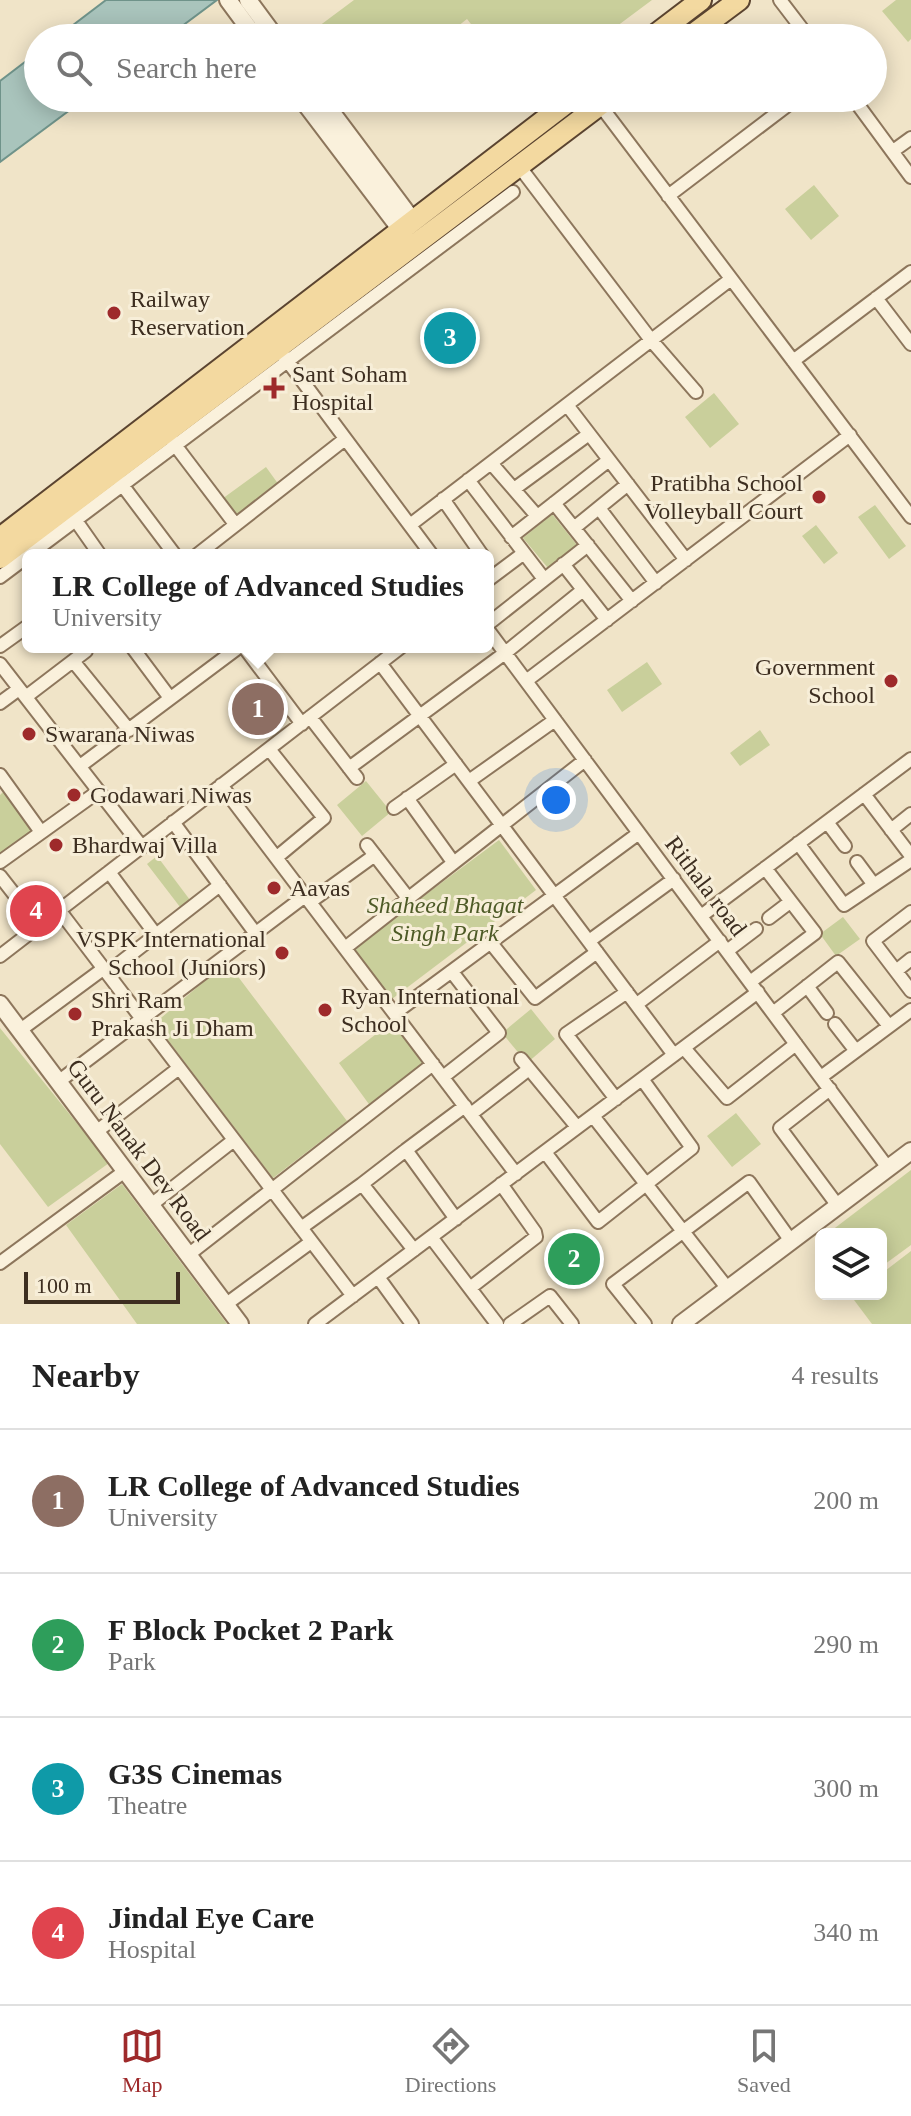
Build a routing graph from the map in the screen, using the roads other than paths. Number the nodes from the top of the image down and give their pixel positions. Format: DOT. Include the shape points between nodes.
graph roads {
  1 [pos="701,0"];
  2 [pos="739,0"];
  3 [pos="780,0"];
  4 [pos="240,3"];
  5 [pos="250,24"];
  6 [pos="262,24"];
  7 [pos="669,24"];
  8 [pos="707,24"];
  9 [pos="798,24"];
  10 [pos="313,112"];
  11 [pos="330,112"];
  12 [pos="555,112"];
  13 [pos="586,112"];
  14 [pos="609,112"];
  15 [pos="779,112"];
  16 [pos="864,112"];
  17 [pos="911,138"];
  18 [pos="893,151"];
  19 [pos="519,166"];
  20 [pos="911,177"];
  21 [pos="513,192"];
  22 [pos="668,196"];
  23 [pos="407,226"];
  24 [pos="911,272"];
  25 [pos="731,279"];
  26 [pos="876,298"];
  27 [pos="651,340"];
  28 [pos="911,344"];
  29 [pos="277,348"];
  30 [pos="793,361"];
  31 [pos="696,392"];
  32 [pos="567,405"];
  33 [pos="589,434"];
  34 [pos="850,435"];
  35 [pos="170,439"];
  36 [pos="345,439"];
  37 [pos="609,460"];
  38 [pos="491,463"];
  39 [pos="118,480"];
  40 [pos="468,480"];
  41 [pos="628,484"];
  42 [pos="514,489"];
  43 [pos="443,499"];
  44 [pos="554,503"];
  45 [pos="599,508"];
  46 [pos="71,514"];
  47 [pos="537,516"];
  48 [pos="911,517"];
  49 [pos="235,524"];
  50 [pos="410,525"];
  51 [pos="574,528"];
  52 [pos="511,537"];
  53 [pos="0,538"];
  54 [pos="588,545"];
  55 [pos="32,549"];
  56 [pos="96,549"];
  57 [pos="170,549"];
  58 [pos="204,549"];
  59 [pos="428,549"];
  60 [pos="478,549"];
  61 [pos="524,553"];
  62 [pos="22,554"];
  63 [pos="0,558"];
  64 [pos="22,558"];
  65 [pos="686,560"];
  66 [pos="563,564"];
  67 [pos="494,571"];
  68 [pos="0,577"];
  69 [pos="544,579"];
  70 [pos="656,583"];
  71 [pos="583,590"];
  72 [pos="632,601"];
  73 [pos="494,619"];
  74 [pos="607,620"];
  75 [pos="22,630"];
  76 [pos="494,638"];
  77 [pos="0,646"];
  78 [pos="83,653"];
  79 [pos="139,653"];
  80 [pos="233,653"];
  81 [pos="246,653"];
  82 [pos="393,653"];
  83 [pos="505,653"];
  84 [pos="73,661"];
  85 [pos="380,663"];
  86 [pos="0,664"];
  87 [pos="526,681"];
  88 [pos="23,692"];
  89 [pos="170,698"];
  90 [pos="0,703"];
  91 [pos="420,716"];
  92 [pos="555,720"];
  93 [pos="306,721"];
  94 [pos="129,730"];
  95 [pos="269,749"];
  96 [pos="911,759"];
  97 [pos="585,760"];
  98 [pos="456,764"];
  99 [pos="80,766"];
  100 [pos="469,781"];
  101 [pos="2,784"];
  102 [pos="221,785"];
  103 [pos="99,791"];
  104 [pos="864,794"];
  105 [pos="407,798"];
  106 [pos="394,808"];
  107 [pos="911,814"];
  108 [pos="173,822"];
  109 [pos="827,822"];
  110 [pos="502,825"];
  111 [pos="891,830"];
  112 [pos="41,832"];
  113 [pos="639,833"];
  114 [pos="798,843"];
  115 [pos="845,846"];
  116 [pos="142,847"];
  117 [pos="277,857"];
  118 [pos="911,858"];
  119 [pos="0,862"];
  120 [pos="453,862"];
  121 [pos="857,862"];
  122 [pos="765,868"];
  123 [pos="109,872"];
  124 [pos="0,876"];
  125 [pos="674,879"];
  126 [pos="220,885"];
  127 [pos="874,885"];
  128 [pos="555,896"];
  129 [pos="408,898"];
  130 [pos="308,899"];
  131 [pos="790,902"];
  132 [pos="59,910"];
  133 [pos="911,912"];
  134 [pos="701,916"];
  135 [pos="769,918"];
  136 [pos="39,926"];
  137 [pos="756,929"];
  138 [pos="256,934"];
  139 [pos="156,935"];
  140 [pos="491,943"];
  141 [pos="724,946"];
  142 [pos="593,947"];
  143 [pos="345,948"];
  144 [pos="0,956"];
  145 [pos="911,959"];
  146 [pos="105,971"];
  147 [pos="896,971"];
  148 [pos="452,972"];
  149 [pos="807,986"];
  150 [pos="754,987"];
  151 [pos="911,991"];
  152 [pos="627,992"];
  153 [pos="0,1004"];
  154 [pos="637,1004"];
  155 [pos="395,1013"];
  156 [pos="773,1013"];
  157 [pos="907,1013"];
  158 [pos="142,1020"];
  159 [pos="889,1026"];
  160 [pos="911,1027"];
  161 [pos="19,1031"];
  162 [pos="796,1044"];
  163 [pos="679,1051"];
  164 [pos="856,1051"];
  165 [pos="433,1064"];
  166 [pos="179,1068"];
  167 [pos="443,1077"];
  168 [pos="821,1077"];
  169 [pos="642,1079"];
  170 [pos="58,1082"];
  171 [pos="830,1089"];
  172 [pos="616,1099"];
  173 [pos="468,1110"];
  174 [pos="593,1116"];
  175 [pos="577,1127"];
  176 [pos="96,1132"];
  177 [pos="234,1140"];
  178 [pos="406,1150"];
  179 [pos="911,1151"];
  180 [pos="545,1152"];
  181 [pos="888,1168"];
  182 [pos="125,1171"];
  183 [pos="516,1174"];
  184 [pos="362,1184"];
  185 [pos="501,1184"];
  186 [pos="647,1185"];
  187 [pos="272,1190"];
  188 [pos="151,1205"];
  189 [pos="838,1206"];
  190 [pos="456,1219"];
  191 [pos="301,1228"];
  192 [pos="684,1232"];
  193 [pos="431,1237"];
  194 [pos="791,1241"];
  195 [pos="311,1242"];
  196 [pos="414,1250"];
  197 [pos="188,1255"];
  198 [pos="0,1263"];
  199 [pos="378,1277"];
  200 [pos="470,1288"];
  201 [pos="728,1289"];
  202 [pos="353,1296"];
  203 [pos="225,1305"];
  204 [pos="240,1324"];
  205 [pos="315,1324"];
  206 [pos="412,1324"];
  207 [pos="497,1324"];
  208 [pos="510,1324"];
  209 [pos="572,1324"];
  210 [pos="645,1324"];
  211 [pos="681,1324"];
  1 -- 7 [label="main road"];
  2 -- 8 [label="main road"];
  3 -- 9 [label="street"];
  4 -- 5 [label="street"];
  4 -- 6 [label="street"];
  10 -- 23 [label="street"];
  11 -- 23 [label="street"];
  12 -- 23 [label="main road"];
  13 -- 19 [label="main road"];
  14 -- 22 [label="street"];
  15 -- 22 [label="street"];
  16 -- 18 [label="street"];
  17 -- 18 [label="street"];
  18 -- 20 [label="street"];
  19 -- 27 [label="street"];
  19 -- 29 [label="main road"];
  21 -- 29 [label="street"];
  22 -- 25 [label="street"];
  23 -- 29 [label="main road"];
  24 -- 26 [label="street"];
  25 -- 27 [label="street"];
  25 -- 30 [label="street"];
  26 -- 28 [label="street"];
  26 -- 30 [label="street"];
  27 -- 31 [label="street"];
  27 -- 32 [label="street"];
  29 -- 35 [label="main road"];
  29 -- 36 [label="street"];
  29 -- 53 [label="main road"];
  30 -- 34 [label="street"];
  32 -- 33 [label="street"];
  32 -- 38 [label="street"];
  33 -- 37 [label="street"];
  33 -- 42 [label="street"];
  34 -- 48 [label="street"];
  34 -- 65 [label="street"];
  35 -- 39 [label="main road"];
  35 -- 49 [label="street"];
  36 -- 49 [label="street"];
  36 -- 50 [label="street"];
  37 -- 41 [label="street"];
  37 -- 44 [label="street"];
  38 -- 40 [label="street"];
  38 -- 42 [label="street"];
  39 -- 46 [label="main road"];
  39 -- 57 [label="street"];
  40 -- 43 [label="street"];
  40 -- 52 [label="street"];
  41 -- 45 [label="street"];
  41 -- 65 [label="street"];
  42 -- 47 [label="street"];
  43 -- 50 [label="street"];
  43 -- 60 [label="street"];
  44 -- 47 [label="street"];
  44 -- 51 [label="street"];
  45 -- 51 [label="street"];
  45 -- 70 [label="street"];
  46 -- 55 [label="main road"];
  46 -- 56 [label="street"];
  47 -- 52 [label="street"];
  49 -- 58 [label="street"];
  50 -- 59 [label="street"];
  51 -- 54 [label="street"];
  52 -- 61 [label="street"];
  54 -- 66 [label="street"];
  54 -- 72 [label="street"];
  61 -- 67 [label="street"];
  61 -- 69 [label="street"];
  62 -- 63 [label="main road"];
  64 -- 68 [label="street"];
  65 -- 70 [label="street"];
  66 -- 69 [label="street"];
  66 -- 71 [label="street"];
  69 -- 73 [label="street"];
  70 -- 72 [label="street"];
  71 -- 74 [label="street"];
  71 -- 83 [label="street"];
  72 -- 74 [label="street"];
  74 -- 87 [label="street"];
  75 -- 77 [label="street"];
  76 -- 83 [label="street, Rithala road"];
  78 -- 84 [label="street"];
  79 -- 89 [label="street"];
  80 -- 89 [label="street"];
  81 -- 93 [label="street"];
  82 -- 85 [label="street"];
  83 -- 87 [label="street, Rithala road"];
  83 -- 91 [label="street"];
  84 -- 88 [label="street"];
  84 -- 94 [label="street"];
  85 -- 91 [label="street"];
  85 -- 93 [label="street"];
  86 -- 88 [label="street"];
  87 -- 92 [label="street, Rithala road"];
  88 -- 90 [label="street"];
  88 -- 99 [label="street"];
  89 -- 94 [label="street"];
  91 -- 93 [label="street" via="353,773"];
  91 -- 98 [label="street"];
  92 -- 97 [label="street, Rithala road"];
  92 -- 100 [label="street"];
  93 -- 95 [label="street"];
  94 -- 99 [label="street"];
  95 -- 102 [label="street"];
  95 -- 117 [label="street" via="324,818"];
  96 -- 104 [label="street"];
  97 -- 110 [label="street"];
  97 -- 113 [label="street, Rithala road"];
  98 -- 100 [label="street"];
  98 -- 105 [label="street"];
  99 -- 103 [label="street"];
  100 -- 110 [label="street"];
  101 -- 112 [label="street"];
  102 -- 108 [label="street"];
  102 -- 117 [label="street"];
  103 -- 112 [label="street"];
  103 -- 116 [label="street"];
  104 -- 109 [label="street"];
  104 -- 111 [label="street"];
  105 -- 106 [label="street"];
  105 -- 120 [label="street"];
  107 -- 111 [label="street"];
  108 -- 116 [label="street"];
  108 -- 126 [label="street"];
  109 -- 114 [label="street"];
  109 -- 115 [label="street"];
  110 -- 120 [label="street"];
  110 -- 128 [label="street"];
  111 -- 118 [label="street"];
  112 -- 119 [label="street"];
  113 -- 125 [label="street, Rithala road"];
  113 -- 128 [label="street"];
  114 -- 122 [label="street"];
  114 -- 127 [label="street" via="844,905"];
  116 -- 123 [label="street"];
  117 -- 130 [label="street"];
  118 -- 127 [label="street"];
  120 -- 129 [label="street"];
  121 -- 127 [label="street"];
  122 -- 131 [label="street"];
  122 -- 134 [label="street"];
  123 -- 132 [label="street"];
  123 -- 139 [label="street"];
  124 -- 136 [label="street"];
  125 -- 134 [label="street, Rithala road"];
  125 -- 142 [label="street"];
  126 -- 138 [label="street"];
  126 -- 139 [label="street"];
  128 -- 140 [label="street"];
  128 -- 142 [label="street"];
  129 -- 130 [label="street" via="371,850"];
  129 -- 143 [label="street"];
  130 -- 138 [label="street"];
  130 -- 143 [label="street"];
  131 -- 135 [label="street"];
  131 -- 150 [label="street" via="815,933"];
  132 -- 136 [label="street"];
  132 -- 146 [label="street"];
  133 -- 147 [label="street" via="873,941"];
  134 -- 141 [label="street, Rithala road"];
  136 -- 144 [label="street"];
  137 -- 141 [label="street"];
  138 -- 158 [label="street"];
  139 -- 146 [label="street"];
  140 -- 142 [label="street" via="535,998"];
  140 -- 148 [label="street"];
  141 -- 150 [label="street, Rithala road"];
  141 -- 154 [label="street"];
  142 -- 152 [label="street"];
  143 -- 155 [label="street"];
  145 -- 147 [label="street"];
  146 -- 158 [label="street"];
  146 -- 161 [label="street"];
  147 -- 151 [label="street"];
  148 -- 155 [label="street"];
  148 -- 167 [label="street" via="499,1033"];
  149 -- 156 [label="street"];
  149 -- 159 [label="street" via="838,962"];
  149 -- 164 [label="street"];
  150 -- 156 [label="street, Rithala road"];
  150 -- 163 [label="street"];
  152 -- 154 [label="street"];
  152 -- 172 [label="street" via="566,1034"];
  153 -- 161 [label="street, Guru Nanak Dev Road"];
  154 -- 163 [label="street"];
  155 -- 165 [label="street"];
  156 -- 162 [label="street, Rithala road"];
  157 -- 159 [label="street"];
  157 -- 160 [label="street"];
  158 -- 166 [label="street"];
  158 -- 170 [label="street"];
  159 -- 164 [label="street"];
  161 -- 170 [label="street, Guru Nanak Dev Road"];
  162 -- 163 [label="street" via="727,1098"];
  162 -- 168 [label="street, Rithala road"];
  163 -- 169 [label="street"];
  164 -- 168 [label="street"];
  165 -- 167 [label="street"];
  165 -- 187 [label="street"];
  166 -- 176 [label="street"];
  166 -- 177 [label="street"];
  167 -- 173 [label="street"];
  168 -- 171 [label="street, Rithala road"];
  169 -- 172 [label="street"];
  169 -- 186 [label="street" via="692,1148"];
  170 -- 176 [label="street, Guru Nanak Dev Road"];
  171 -- 181 [label="street, Rithala road"];
  171 -- 189 [label="street" via="780,1128"];
  172 -- 174 [label="street"];
  173 -- 175 [label="street" via="525,1064"];
  173 -- 178 [label="street"];
  173 -- 183 [label="street"];
  174 -- 175 [label="street"];
  174 -- 186 [label="street"];
  175 -- 180 [label="street"];
  176 -- 182 [label="street, Guru Nanak Dev Road"];
  177 -- 187 [label="street"];
  177 -- 188 [label="street"];
  178 -- 184 [label="street"];
  178 -- 190 [label="street"];
  179 -- 181 [label="street"];
  180 -- 183 [label="street"];
  180 -- 186 [label="street" via="598,1222"];
  181 -- 189 [label="street"];
  182 -- 188 [label="street, Guru Nanak Dev Road"];
  182 -- 198 [label="street"];
  183 -- 185 [label="street"];
  184 -- 191 [label="street"];
  184 -- 196 [label="street"];
  185 -- 190 [label="street"];
  185 -- 200 [label="street" via="536,1237"];
  186 -- 192 [label="street"];
  187 -- 191 [label="street"];
  187 -- 197 [label="street"];
  188 -- 197 [label="street, Guru Nanak Dev Road"];
  189 -- 194 [label="street"];
  190 -- 193 [label="street"];
  191 -- 195 [label="street"];
  192 -- 194 [label="street" via="749,1182"];
  192 -- 201 [label="street"];
  192 -- 210 [label="street" via="613,1284"];
  193 -- 196 [label="street"];
  193 -- 200 [label="street"];
  194 -- 201 [label="street"];
  195 -- 202 [label="street"];
  195 -- 203 [label="street"];
  196 -- 199 [label="street"];
  197 -- 203 [label="street, Guru Nanak Dev Road"];
  199 -- 202 [label="street"];
  199 -- 206 [label="street"];
  200 -- 207 [label="street"];
  201 -- 211 [label="street"];
  202 -- 205 [label="street"];
  203 -- 204 [label="street, Guru Nanak Dev Road"];
  208 -- 209 [label="street" via="550,1296"];
}
